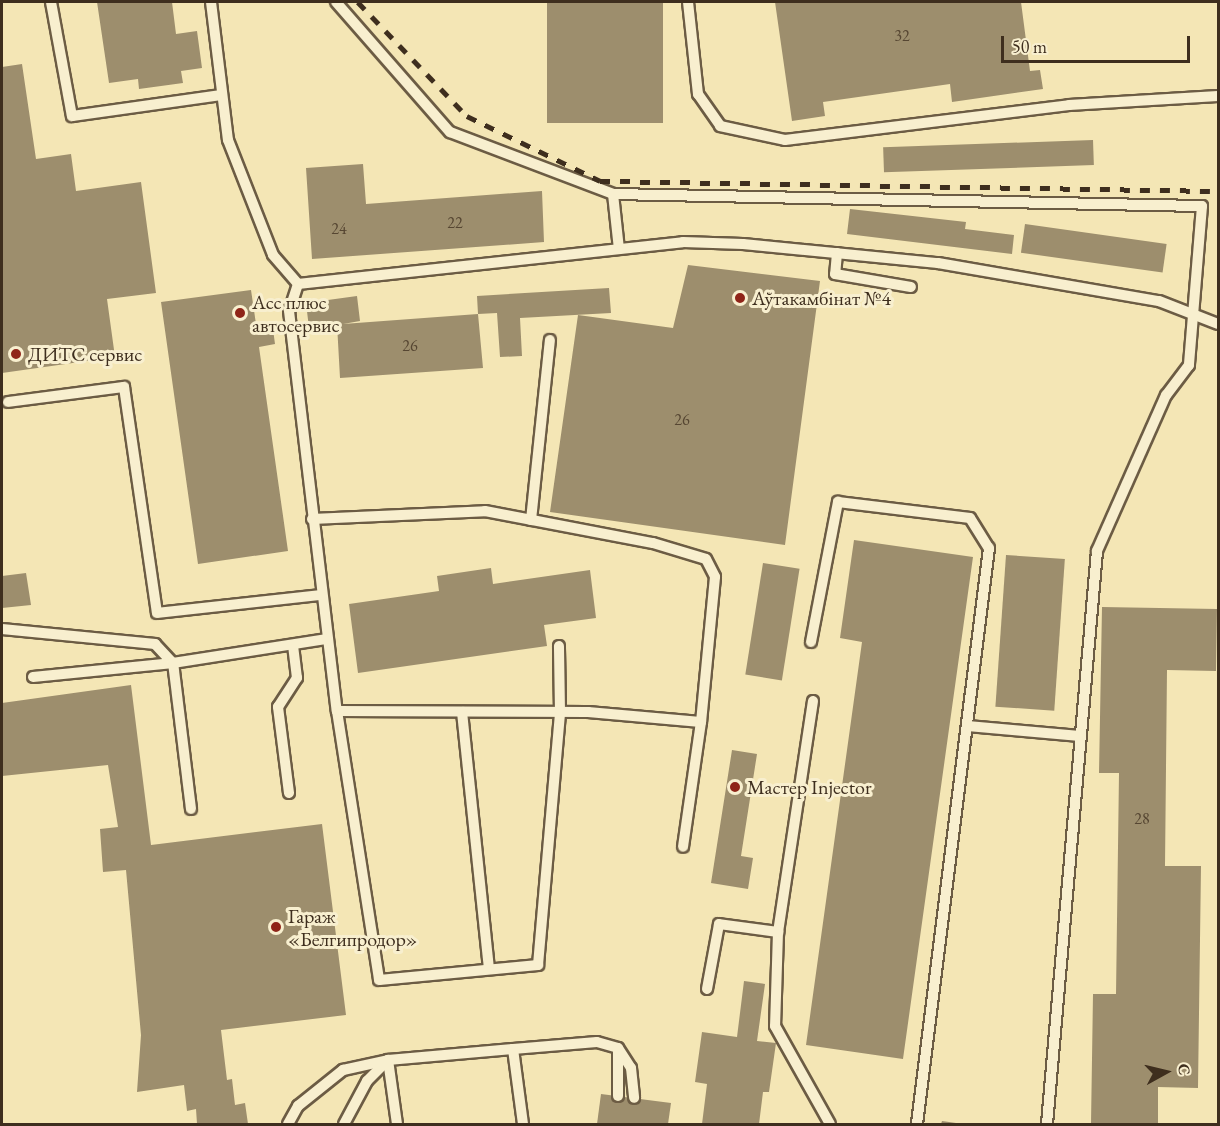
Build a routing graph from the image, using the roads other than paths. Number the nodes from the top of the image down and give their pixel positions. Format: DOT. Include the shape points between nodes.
graph roads {
  1 [pos="51,2"];
  2 [pos="211,2"];
  3 [pos="336,2"];
  4 [pos="688,2"];
  5 [pos="222,95"];
  6 [pos="1218,96"];
  7 [pos="613,194"];
  8 [pos="619,249"];
  9 [pos="837,253"];
  10 [pos="298,284"];
  11 [pos="911,286"];
  12 [pos="1196,313"];
  13 [pos="1218,324"];
  14 [pos="550,340"];
  15 [pos="8,402"];
  16 [pos="312,519"];
  17 [pos="531,520"];
  18 [pos="321,595"];
  19 [pos="2,629"];
  20 [pos="327,639"];
  21 [pos="811,642"];
  22 [pos="294,645"];
  23 [pos="559,646"];
  24 [pos="173,663"];
  25 [pos="33,677"];
  26 [pos="813,701"];
  27 [pos="337,711"];
  28 [pos="462,712"];
  29 [pos="560,712"];
  30 [pos="701,722"];
  31 [pos="967,726"];
  32 [pos="1078,736"];
  33 [pos="289,793"];
  34 [pos="191,809"];
  35 [pos="683,847"];
  36 [pos="778,932"];
  37 [pos="489,969"];
  38 [pos="708,989"];
  39 [pos="618,1048"];
  40 [pos="513,1049"];
  41 [pos="388,1060"];
  42 [pos="618,1096"];
  43 [pos="634,1098"];
  44 [pos="288,1125"];
  45 [pos="344,1125"];
  46 [pos="397,1125"];
  47 [pos="523,1125"];
  48 [pos="830,1125"];
  49 [pos="917,1125"];
  50 [pos="1047,1125"];
  1 -- 5 [label="lane" via="72,116"];
  2 -- 5 [label="lane"];
  3 -- 7 [label="lane" via="450,132"];
  4 -- 6 [label="lane" via="698,94 720,126 785,140 1069,105"];
  5 -- 10 [label="lane" via="228,140 273,255"];
  7 -- 8 [label="lane"];
  7 -- 12 [label="lane" via="1202,206"];
  8 -- 9 [label="lane" via="684,242"];
  8 -- 10 [label="lane"];
  9 -- 11 [label="lane" via="835,274"];
  9 -- 12 [label="lane" via="938,263 1159,301"];
  10 -- 16 [label="lane" via="289,311"];
  12 -- 13 [label="lane"];
  12 -- 32 [label="lane" via="1189,365 1166,394 1096,551"];
  14 -- 17 [label="lane"];
  15 -- 18 [label="lane" via="124,387 157,613"];
  16 -- 17 [label="lane" via="485,511"];
  16 -- 18 [label="lane"];
  17 -- 30 [label="lane" via="706,559 715,577"];
  18 -- 20 [label="lane"];
  19 -- 24 [label="lane" via="155,644"];
  20 -- 22 [label="lane"];
  20 -- 27 [label="lane"];
  21 -- 31 [label="lane" via="838,502 970,518 989,548"];
  22 -- 24 [label="lane"];
  22 -- 33 [label="lane" via="297,678 278,707"];
  23 -- 29 [label="lane"];
  24 -- 25 [label="lane"];
  24 -- 34 [label="lane"];
  26 -- 36 [label="lane"];
  27 -- 28 [label="lane"];
  27 -- 37 [label="lane" via="380,980"];
  28 -- 29 [label="lane"];
  28 -- 37 [label="lane"];
  29 -- 30 [label="lane"];
  29 -- 37 [label="lane" via="538,965"];
  30 -- 35 [label="lane"];
  31 -- 32 [label="lane"];
  31 -- 49 [label="lane"];
  32 -- 50 [label="lane"];
  36 -- 38 [label="lane" via="719,924"];
  36 -- 48 [label="lane" via="776,1026"];
  39 -- 40 [label="lane" via="597,1042"];
  39 -- 42 [label="lane"];
  39 -- 43 [label="lane" via="631,1068"];
  40 -- 41 [label="lane"];
  40 -- 47 [label="lane"];
  41 -- 44 [label="lane" via="344,1070 298,1106"];
  41 -- 45 [label="lane" via="367,1081"];
  41 -- 46 [label="lane"];
}
